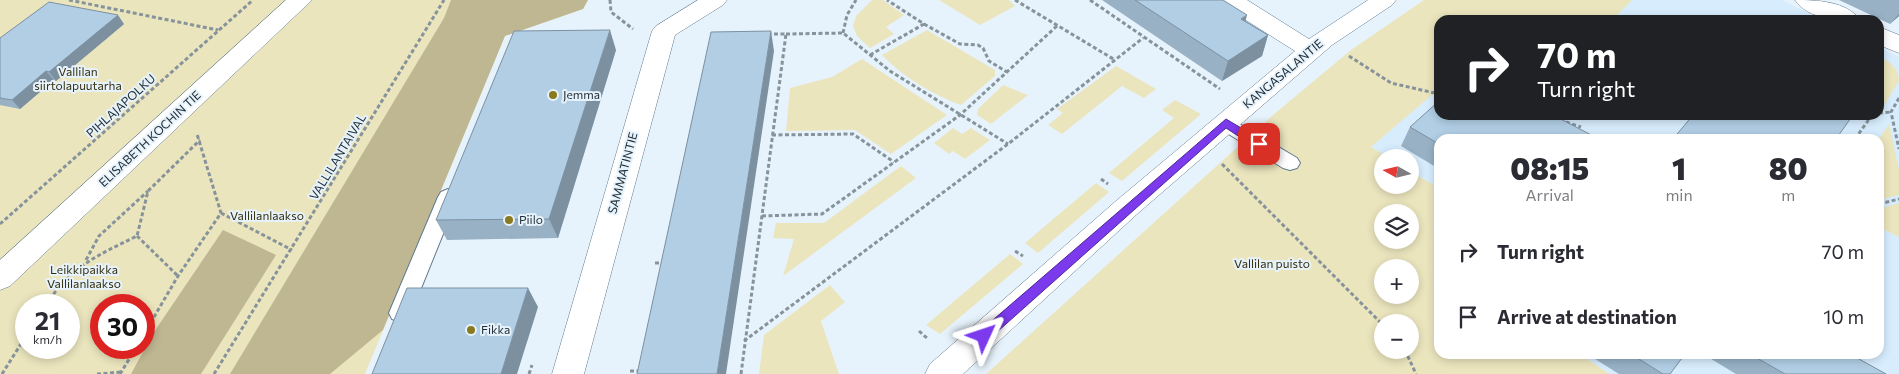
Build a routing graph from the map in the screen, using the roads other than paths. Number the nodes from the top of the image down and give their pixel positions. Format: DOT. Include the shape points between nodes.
graph roads {
  1 [pos="300,0"];
  2 [pos="715,0"];
  3 [pos="1230,0"];
  4 [pos="1384,0"];
  5 [pos="1807,0"];
  6 [pos="1838,15"];
  7 [pos="1884,38"];
  8 [pos="1899,45"];
  9 [pos="1312,51"];
  10 [pos="1226,123"];
  11 [pos="1290,163"];
  12 [pos="457,176"];
  13 [pos="0,278"];
  14 [pos="393,329"];
  15 [pos="568,374"];
  16 [pos="941,374"];
  1 -- 13 [label="street, ELISABETH KOCHIN TIE"];
  2 -- 15 [label="street, SAMMATINTIE" via="664,31 659,43"];
  3 -- 9 [label="street"];
  4 -- 9 [label="street, KANGASALANTIE" via="1324,39"];
  5 -- 6 [label="street"];
  7 -- 8 [label="street"];
  9 -- 10 [label="street, KANGASALANTIE"];
  10 -- 11 [label="lane"];
  10 -- 16 [label="street, KANGASALANTIE"];
  12 -- 14 [label="lane"];
}
